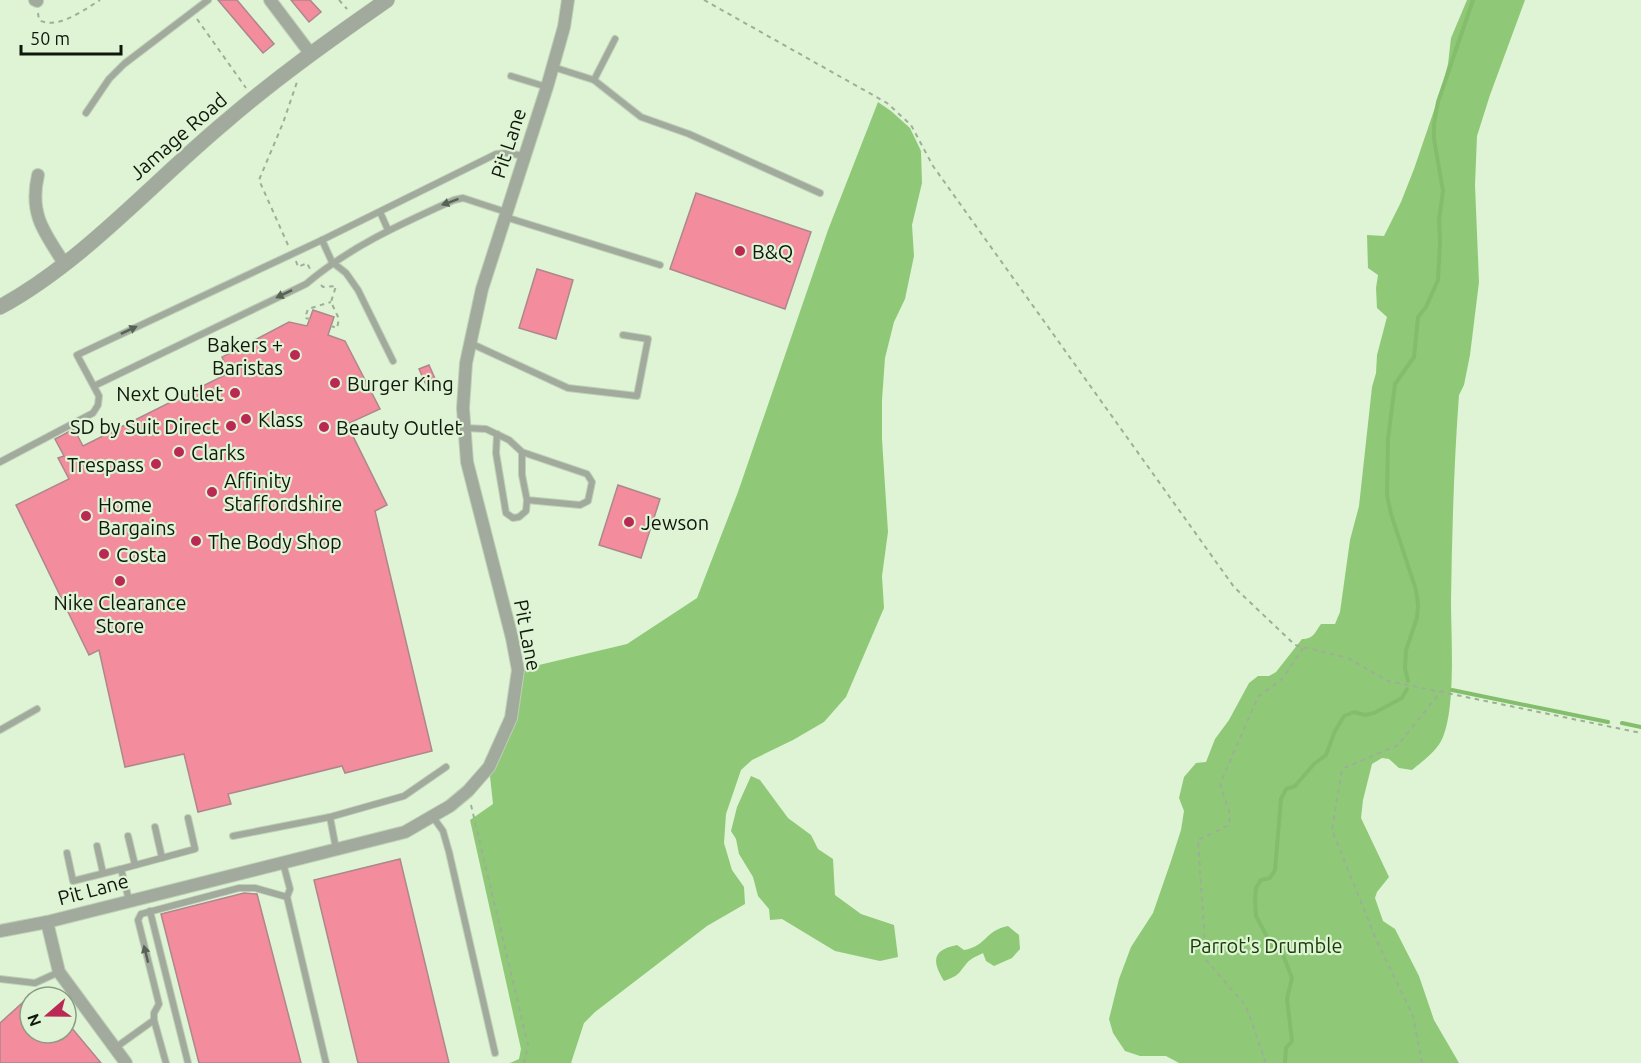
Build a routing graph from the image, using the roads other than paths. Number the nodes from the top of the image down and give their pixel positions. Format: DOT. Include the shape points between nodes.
graph roads {
  1 [pos="208,0"];
  2 [pos="270,0"];
  3 [pos="387,0"];
  4 [pos="568,0"];
  5 [pos="615,39"];
  6 [pos="305,57"];
  7 [pos="552,67"];
  8 [pos="511,76"];
  9 [pos="594,81"];
  10 [pos="547,87"];
  11 [pos="86,113"];
  12 [pos="525,156"];
  13 [pos="38,175"];
  14 [pos="820,193"];
  15 [pos="380,212"];
  16 [pos="505,214"];
  17 [pos="388,230"];
  18 [pos="322,240"];
  19 [pos="332,262"];
  20 [pos="64,263"];
  21 [pos="660,265"];
  22 [pos="0,307"];
  23 [pos="623,335"];
  24 [pos="470,342"];
  25 [pos="393,360"];
  26 [pos="94,386"];
  27 [pos="465,428"];
  28 [pos="497,434"];
  29 [pos="522,452"];
  30 [pos="0,462"];
  31 [pos="527,500"];
  32 [pos="37,709"];
  33 [pos="0,730"];
  34 [pos="446,767"];
  35 [pos="330,816"];
  36 [pos="433,817"];
  37 [pos="188,818"];
  38 [pos="155,827"];
  39 [pos="128,836"];
  40 [pos="233,836"];
  41 [pos="97,846"];
  42 [pos="337,850"];
  43 [pos="67,853"];
  44 [pos="162,858"];
  45 [pos="283,863"];
  46 [pos="135,865"];
  47 [pos="121,869"];
  48 [pos="103,873"];
  49 [pos="287,897"];
  50 [pos="129,900"];
  51 [pos="150,911"];
  52 [pos="47,922"];
  53 [pos="0,931"];
  54 [pos="59,972"];
  55 [pos="0,979"];
  56 [pos="172,1001"];
  57 [pos="159,1004"];
  58 [pos="154,1020"];
  59 [pos="115,1048"];
  60 [pos="495,1053"];
  61 [pos="126,1063"];
  62 [pos="166,1063"];
  63 [pos="188,1063"];
  64 [pos="326,1063"];
  1 -- 11 [label="lane" via="124,64"];
  2 -- 6 [label="street"];
  3 -- 6 [label="street, Jamage Road"];
  4 -- 7 [label="street, Pit Lane"];
  5 -- 9 [label="lane"];
  6 -- 20 [label="street, Jamage Road"];
  7 -- 9 [label="lane"];
  7 -- 10 [label="street, Pit Lane"];
  8 -- 10 [label="lane"];
  9 -- 14 [label="lane" via="641,117 689,134"];
  10 -- 12 [label="street, Pit Lane"];
  12 -- 15 [label="lane" via="496,154"];
  12 -- 16 [label="street, Pit Lane"];
  13 -- 20 [label="street" via="34,206 38,221"];
  15 -- 17 [label="lane"];
  15 -- 18 [label="lane"];
  16 -- 17 [label="lane, one-way" via="463,198"];
  16 -- 21 [label="lane"];
  16 -- 24 [label="street, Pit Lane"];
  17 -- 19 [label="lane"];
  18 -- 19 [label="lane"];
  26 -- 18 [label="lane, one-way" via="77,355"];
  19 -- 25 [label="lane" via="358,290"];
  19 -- 26 [label="lane, one-way" via="306,284"];
  20 -- 22 [label="street, Jamage Road"];
  23 -- 24 [label="lane" via="648,339 637,396 568,388"];
  24 -- 27 [label="street, Pit Lane"];
  26 -- 30 [label="lane" via="99,396 93,413"];
  27 -- 28 [label="lane"];
  27 -- 36 [label="street, Pit Lane" via="467,462 518,670 511,718 489,767 468,791"];
  28 -- 29 [label="lane"];
  28 -- 31 [label="lane" via="496,453 506,513 519,517 526,511"];
  29 -- 31 [label="lane"];
  29 -- 31 [label="lane" via="587,474 592,482 588,501 580,505"];
  32 -- 33 [label="lane"];
  34 -- 35 [label="lane" via="404,796"];
  35 -- 40 [label="lane"];
  35 -- 42 [label="lane"];
  36 -- 42 [label="street, Pit Lane" via="405,832"];
  36 -- 60 [label="lane" via="443,831 449,852"];
  37 -- 44 [label="lane" via="195,849"];
  38 -- 44 [label="lane"];
  39 -- 46 [label="lane"];
  41 -- 48 [label="lane"];
  42 -- 45 [label="street, Pit Lane"];
  43 -- 48 [label="lane" via="73,881"];
  44 -- 46 [label="lane"];
  45 -- 49 [label="lane" via="290,889"];
  45 -- 50 [label="street, Pit Lane"];
  46 -- 47 [label="lane"];
  47 -- 48 [label="lane"];
  47 -- 50 [label="lane"];
  49 -- 51 [label="lane" via="239,888"];
  49 -- 64 [label="lane"];
  50 -- 52 [label="street, Pit Lane"];
  51 -- 56 [label="lane"];
  57 -- 51 [label="lane, one-way" via="138,920"];
  52 -- 53 [label="street, Pit Lane"];
  52 -- 54 [label="street"];
  54 -- 55 [label="lane" via="35,983"];
  54 -- 59 [label="street"];
  56 -- 57 [label="lane"];
  56 -- 63 [label="lane"];
  57 -- 58 [label="lane"];
  58 -- 59 [label="lane"];
  58 -- 62 [label="lane"];
  59 -- 61 [label="street"];
}
